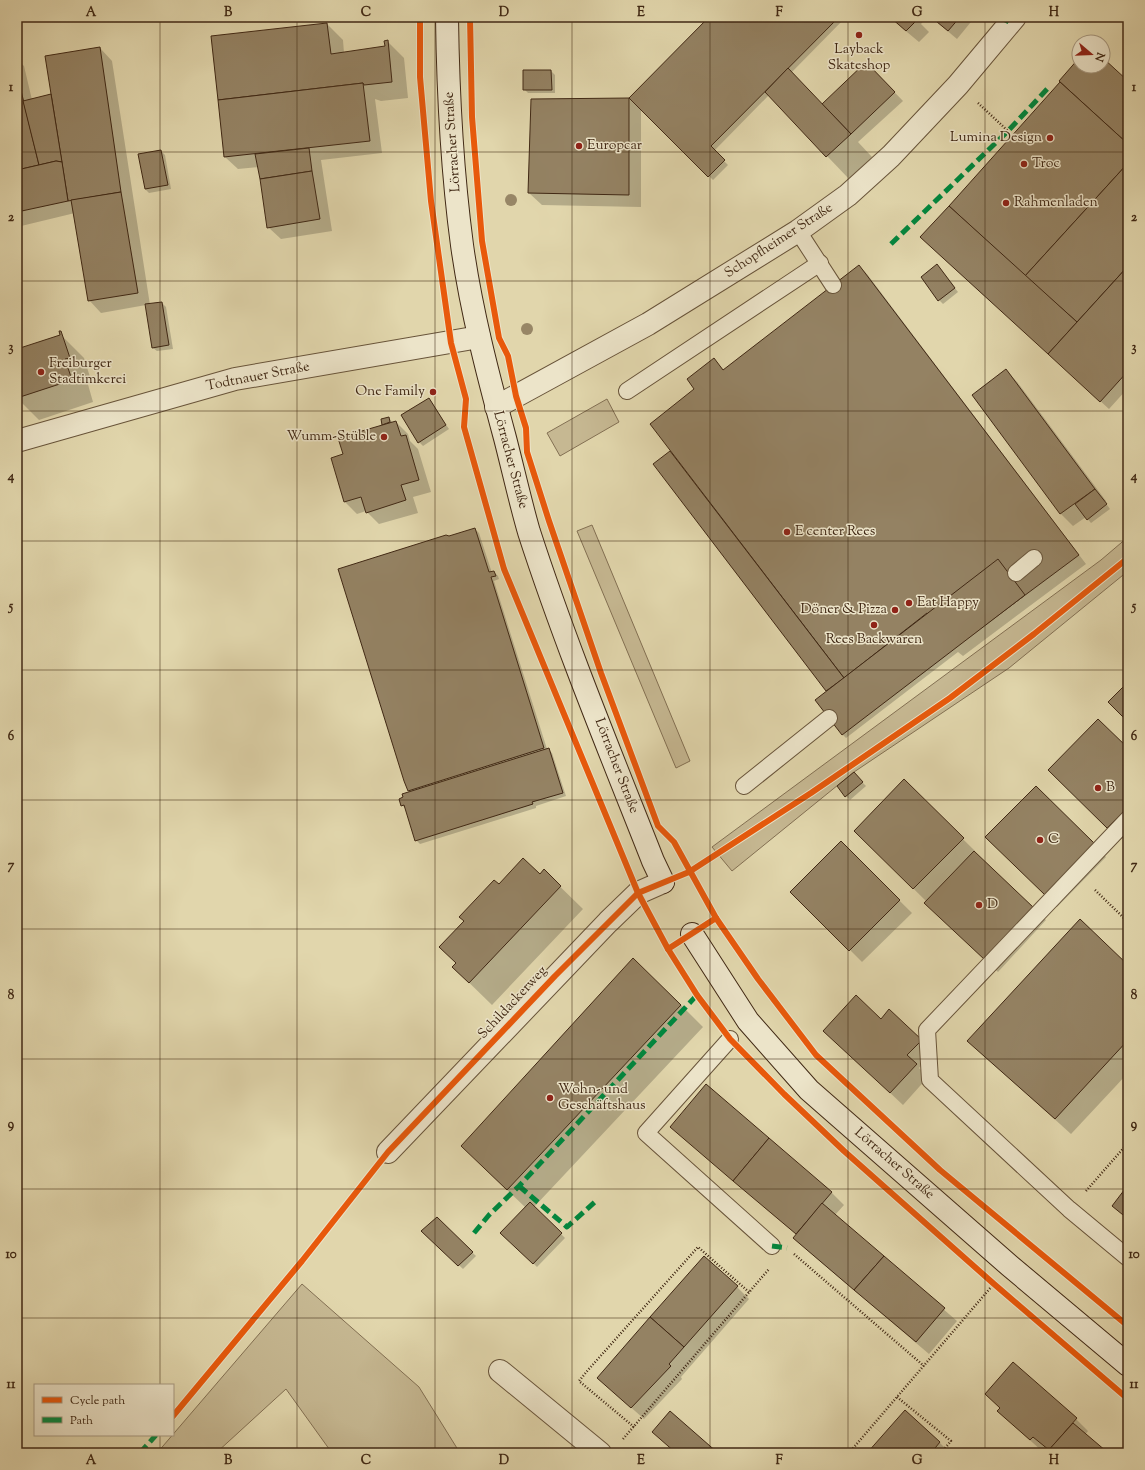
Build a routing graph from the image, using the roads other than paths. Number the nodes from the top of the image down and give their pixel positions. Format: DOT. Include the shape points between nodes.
graph roads {
  1 [pos="447,17"];
  2 [pos="1015,17"];
  3 [pos="798,231"];
  4 [pos="820,263"];
  5 [pos="833,285"];
  6 [pos="479,337"];
  7 [pos="627,391"];
  8 [pos="496,407"];
  9 [pos="17,441"];
  10 [pos="1034,558"];
  11 [pos="1016,573"];
  12 [pos="829,718"];
  13 [pos="744,786"];
  14 [pos="1128,819"];
  15 [pos="663,882"];
  16 [pos="692,934"];
  17 [pos="730,1038"];
  18 [pos="388,1152"];
  19 [pos="772,1246"];
  20 [pos="1128,1258"];
  21 [pos="1128,1365"];
  22 [pos="500,1371"];
  23 [pos="600,1453"];
  1 -- 6 [label="street, Lörracher Straße" via="447,56 457,198 462,246"];
  2 -- 3 [label="street, Schopfheimer Straße" via="958,85 891,156 848,195"];
  3 -- 4 [label="lane"];
  3 -- 8 [label="street, Schopfheimer Straße" via="648,324"];
  4 -- 5 [label="lane"];
  4 -- 7 [label="lane"];
  6 -- 8 [label="street, Lörracher Straße"];
  6 -- 9 [label="street, Todtnauer Straße" via="235,378"];
  8 -- 15 [label="street, Lörracher Straße" via="529,531 584,685"];
  10 -- 11 [label="lane"];
  12 -- 13 [label="lane"];
  14 -- 20 [label="lane" via="927,1030 930,1080 1069,1209"];
  15 -- 18 [label="street, Schildackerweg" via="638,893 608,922"];
  16 -- 21 [label="street, Lörracher Straße" via="748,1021 809,1090 1010,1266"];
  17 -- 19 [label="lane" via="646,1133"];
  22 -- 23 [label="street"];
}
